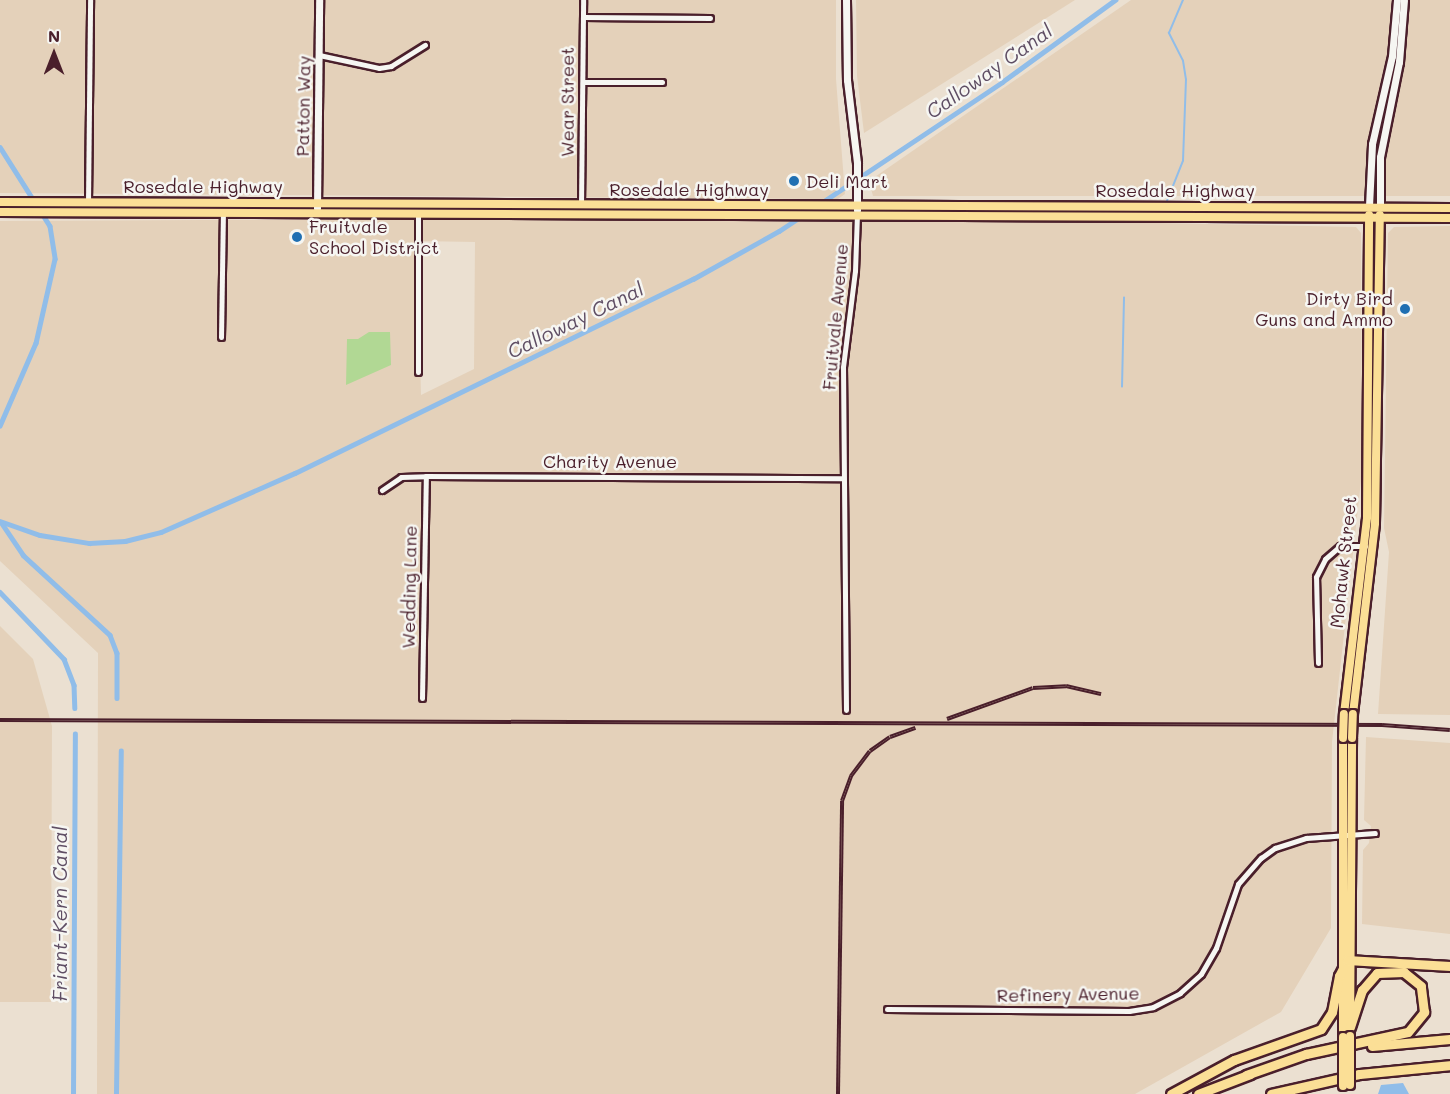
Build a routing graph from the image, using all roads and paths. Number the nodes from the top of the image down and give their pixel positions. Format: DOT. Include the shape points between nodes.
graph roads {
  1 [pos="90,0"];
  2 [pos="319,0"];
  3 [pos="583,0"];
  4 [pos="846,0"];
  5 [pos="1396,0"];
  6 [pos="1404,0"];
  7 [pos="583,17"];
  8 [pos="710,18"];
  9 [pos="425,45"];
  10 [pos="319,55"];
  11 [pos="583,82"];
  12 [pos="662,82"];
  13 [pos="0,202"];
  14 [pos="88,202"];
  15 [pos="144,202"];
  16 [pos="423,204"];
  17 [pos="476,204"];
  18 [pos="581,205"];
  19 [pos="649,205"];
  20 [pos="857,206"];
  21 [pos="1369,206"];
  22 [pos="50,207"];
  23 [pos="1380,207"];
  24 [pos="317,208"];
  25 [pos="1450,208"];
  26 [pos="0,212"];
  27 [pos="88,212"];
  28 [pos="222,212"];
  29 [pos="369,213"];
  30 [pos="418,214"];
  31 [pos="516,214"];
  32 [pos="586,214"];
  33 [pos="857,215"];
  34 [pos="1369,218"];
  35 [pos="1380,218"];
  36 [pos="1450,218"];
  37 [pos="221,337"];
  38 [pos="418,372"];
  39 [pos="1368,384"];
  40 [pos="1377,421"];
  41 [pos="426,476"];
  42 [pos="842,478"];
  43 [pos="381,490"];
  44 [pos="1365,546"];
  45 [pos="1318,663"];
  46 [pos="422,698"];
  47 [pos="846,710"];
  48 [pos="1348,714"];
  49 [pos="1348,738"];
  50 [pos="1375,832"];
  51 [pos="1354,835"];
  52 [pos="1343,836"];
  53 [pos="1348,961"];
  54 [pos="1450,966"];
  55 [pos="887,1009"];
  56 [pos="1348,1033"];
  57 [pos="1450,1040"];
  58 [pos="1450,1065"];
  59 [pos="1406,1068"];
  60 [pos="1246,1075"];
  61 [pos="1346,1090"];
  62 [pos="1171,1094"];
  63 [pos="1197,1094"];
  64 [pos="1271,1094"];
  65 [pos="1296,1094"];
  1 -- 14 [label="street"];
  2 -- 10 [label="main road, Patton Way"];
  3 -- 7 [label="street, Wear Street"];
  4 -- 20 [label="main road, Fruitvale Avenue" via="847,81"];
  5 -- 21 [label="main road, Mohawk Street" via="1392,56 1371,151"];
  6 -- 23 [label="main road, Mohawk Street" via="1401,52 1380,157"];
  7 -- 8 [label="street"];
  7 -- 11 [label="street, Wear Street"];
  9 -- 10 [label="street" via="391,66 379,68"];
  10 -- 24 [label="main road, Patton Way"];
  11 -- 12 [label="street"];
  11 -- 18 [label="street, Wear Street"];
  13 -- 22 [label="main road, Rosedale Highway"];
  14 -- 15 [label="main road, Rosedale Highway"];
  14 -- 22 [label="main road, Rosedale Highway"];
  15 -- 24 [label="main road, Rosedale Highway"];
  15 -- 27 [label="main road" via="135,207 96,207"];
  16 -- 17 [label="main road, Rosedale Highway"];
  16 -- 24 [label="main road, Rosedale Highway"];
  16 -- 29 [label="main road" via="376,208"];
  17 -- 18 [label="main road, Rosedale Highway"];
  17 -- 30 [label="main road" via="465,208 425,208"];
  18 -- 19 [label="main road, Rosedale Highway"];
  18 -- 31 [label="main road" via="576,209 532,209"];
  19 -- 20 [label="main road, Rosedale Highway"];
  19 -- 32 [label="main road" via="640,209 590,209"];
  20 -- 21 [label="main road, Rosedale Highway"];
  20 -- 33 [label="main road, Fruitvale Avenue"];
  21 -- 23 [label="main road, Rosedale Highway"];
  21 -- 34 [label="main road, Mohawk Street"];
  22 -- 26 [label="main road, Rosedale Highway" via="32,212"];
  22 -- 27 [label="main road, Rosedale Highway"];
  23 -- 25 [label="main road, Rosedale Highway"];
  23 -- 35 [label="main road, Mohawk Street"];
  24 -- 28 [label="main road, Rosedale Highway"];
  24 -- 29 [label="main road, Rosedale Highway"];
  27 -- 28 [label="main road, Rosedale Highway"];
  28 -- 37 [label="street"];
  29 -- 30 [label="main road, Rosedale Highway"];
  30 -- 31 [label="main road, Rosedale Highway"];
  30 -- 38 [label="street"];
  31 -- 32 [label="main road, Rosedale Highway"];
  32 -- 33 [label="main road, Rosedale Highway"];
  33 -- 34 [label="main road, Rosedale Highway"];
  33 -- 42 [label="street, Fruitvale Avenue" via="855,271 843,356"];
  34 -- 35 [label="main road, Rosedale Highway"];
  34 -- 39 [label="main road, Mohawk Street"];
  35 -- 36 [label="main road, Rosedale Highway"];
  35 -- 40 [label="main road, Mohawk Street"];
  39 -- 40 [label="main road" via="1373,385"];
  39 -- 44 [label="main road, Mohawk Street"];
  40 -- 48 [label="main road, Mohawk Street" via="1375,523"];
  41 -- 42 [label="street, Charity Avenue"];
  41 -- 43 [label="street, Charity Avenue" via="401,477"];
  41 -- 46 [label="street, Wedding Lane"];
  42 -- 47 [label="street, Fruitvale Avenue"];
  44 -- 45 [label="street" via="1340,546 1325,559 1316,577"];
  44 -- 48 [label="main road, Mohawk Street"];
  48 -- 49 [label="main road, Mohawk Street, bridge"];
  49 -- 51 [label="main road, Mohawk Street"];
  49 -- 52 [label="main road, Mohawk Street"];
  50 -- 51 [label="street, Refinery Avenue"];
  51 -- 52 [label="street, Refinery Avenue"];
  51 -- 53 [label="main road, Mohawk Street"];
  52 -- 53 [label="main road, Mohawk Street"];
  52 -- 55 [label="street, Refinery Avenue" via="1289,843 1261,858 1238,884 1216,948 1202,974 1180,993 1153,1007 1129,1011"];
  53 -- 54 [label="highway"];
  53 -- 56 [label="main road, Mohawk Street"];
  53 -- 62 [label="highway" via="1332,1012 1318,1031 1234,1060"];
  56 -- 60 [label="highway" via="1362,990 1377,973 1400,970 1421,986 1424,1012 1408,1032 1295,1058"];
  56 -- 61 [label="main road, Mohawk Street, bridge"];
  57 -- 60 [label="highway" via="1339,1052"];
  58 -- 59 [label="highway"];
  59 -- 64 [label="highway" via="1338,1078"];
  59 -- 65 [label="highway"];
  60 -- 63 [label="highway"];
}
